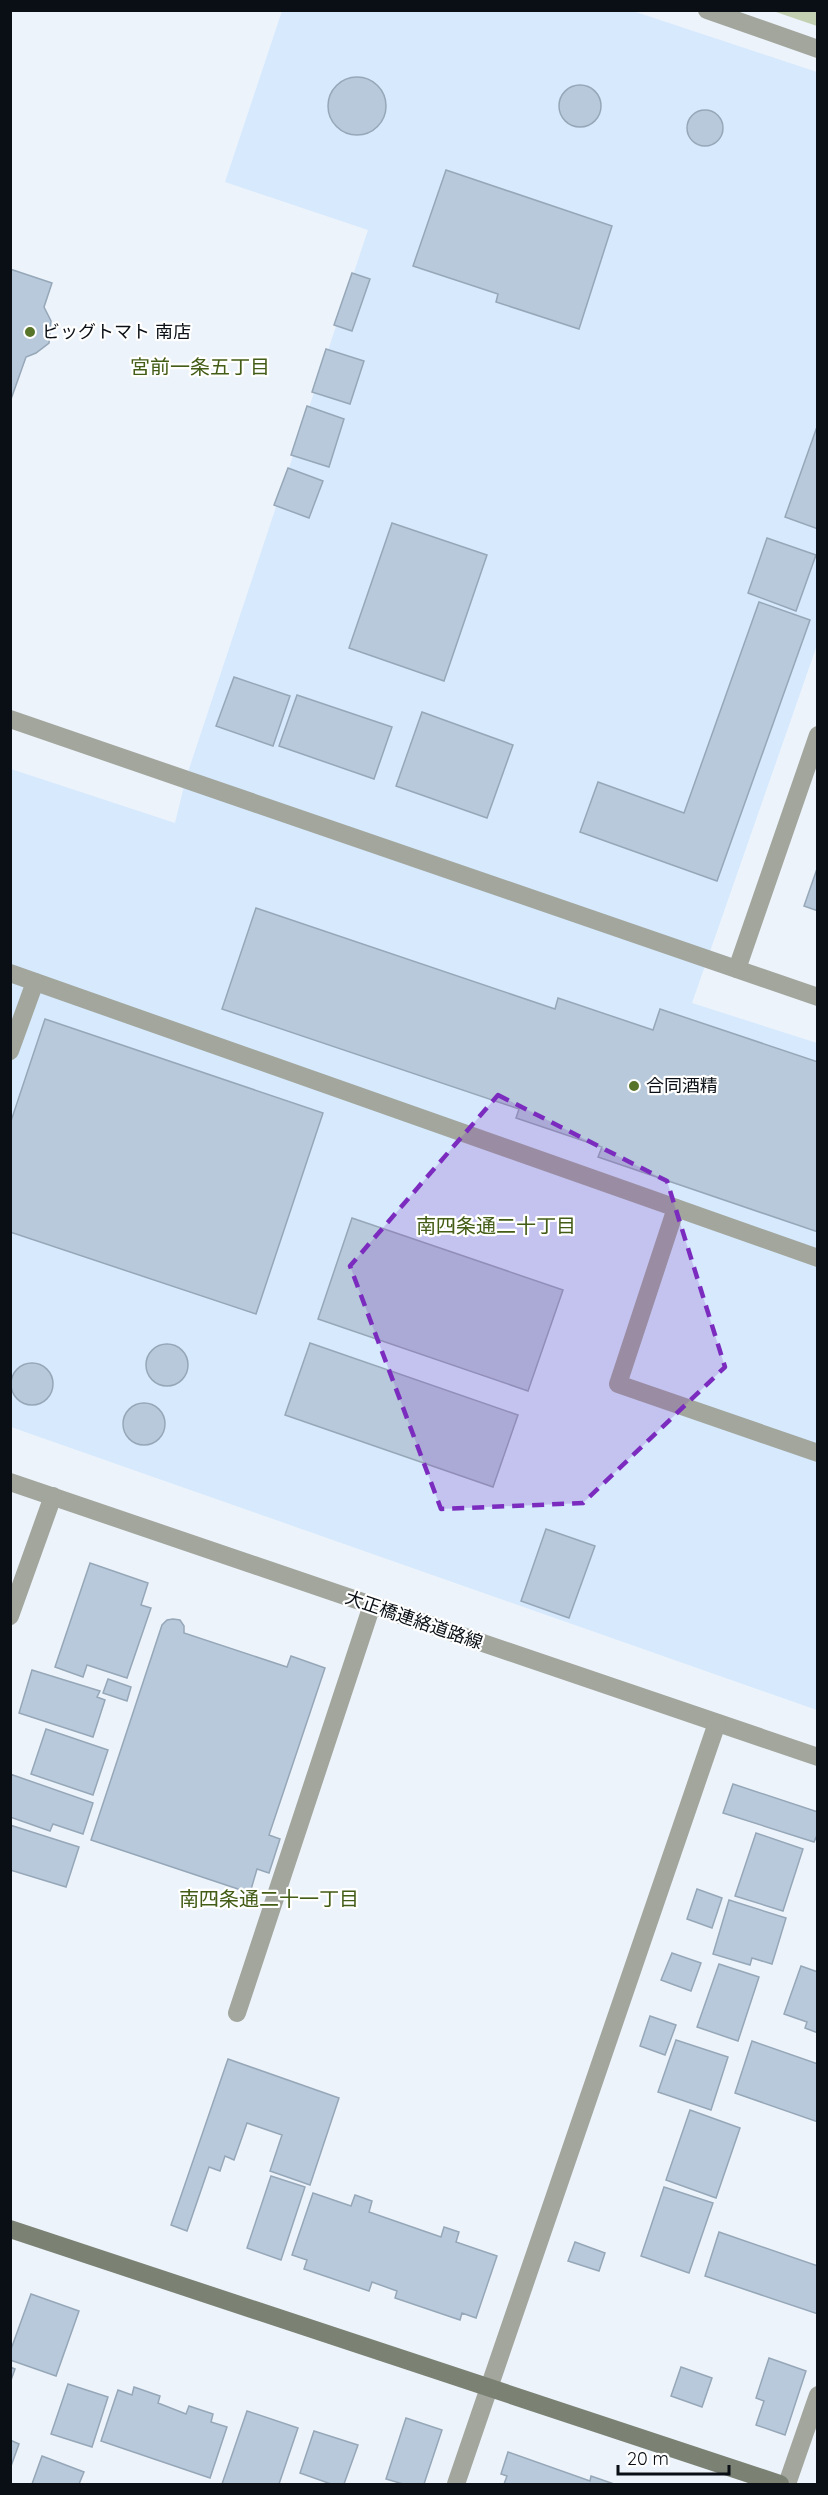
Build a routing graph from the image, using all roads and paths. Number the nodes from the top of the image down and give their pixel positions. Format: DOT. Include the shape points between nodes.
graph roads {
  1 [pos="707,10"];
  2 [pos="818,49"];
  3 [pos="10,719"];
  4 [pos="818,735"];
  5 [pos="737,969"];
  6 [pos="10,974"];
  7 [pos="36,982"];
  8 [pos="818,997"];
  9 [pos="10,1051"];
  10 [pos="676,1208"];
  11 [pos="818,1258"];
  12 [pos="818,1453"];
  13 [pos="10,1482"];
  14 [pos="53,1496"];
  15 [pos="372,1605"];
  16 [pos="10,1616"];
  17 [pos="717,1724"];
  18 [pos="818,1757"];
  19 [pos="237,2013"];
  20 [pos="10,2229"];
  21 [pos="488,2388"];
  22 [pos="818,2395"];
  23 [pos="456,2484"];
  24 [pos="780,2484"];
  25 [pos="787,2484"];
  1 -- 2 [label="street"];
  3 -- 5 [label="street"];
  4 -- 5 [label="street"];
  5 -- 8 [label="street"];
  6 -- 7 [label="street"];
  7 -- 9 [label="street"];
  7 -- 10 [label="street"];
  10 -- 11 [label="street"];
  10 -- 12 [label="street" via="618,1384"];
  13 -- 14 [label="street, 大正橋連絡道路線"];
  14 -- 15 [label="street, 大正橋連絡道路線"];
  14 -- 16 [label="street"];
  15 -- 17 [label="street, 大正橋連絡道路線"];
  15 -- 19 [label="street"];
  17 -- 18 [label="street, 大正橋連絡道路線"];
  17 -- 21 [label="street"];
  20 -- 21 [label="street"];
  21 -- 23 [label="street"];
  21 -- 24 [label="street"];
  22 -- 25 [label="street"];
}
